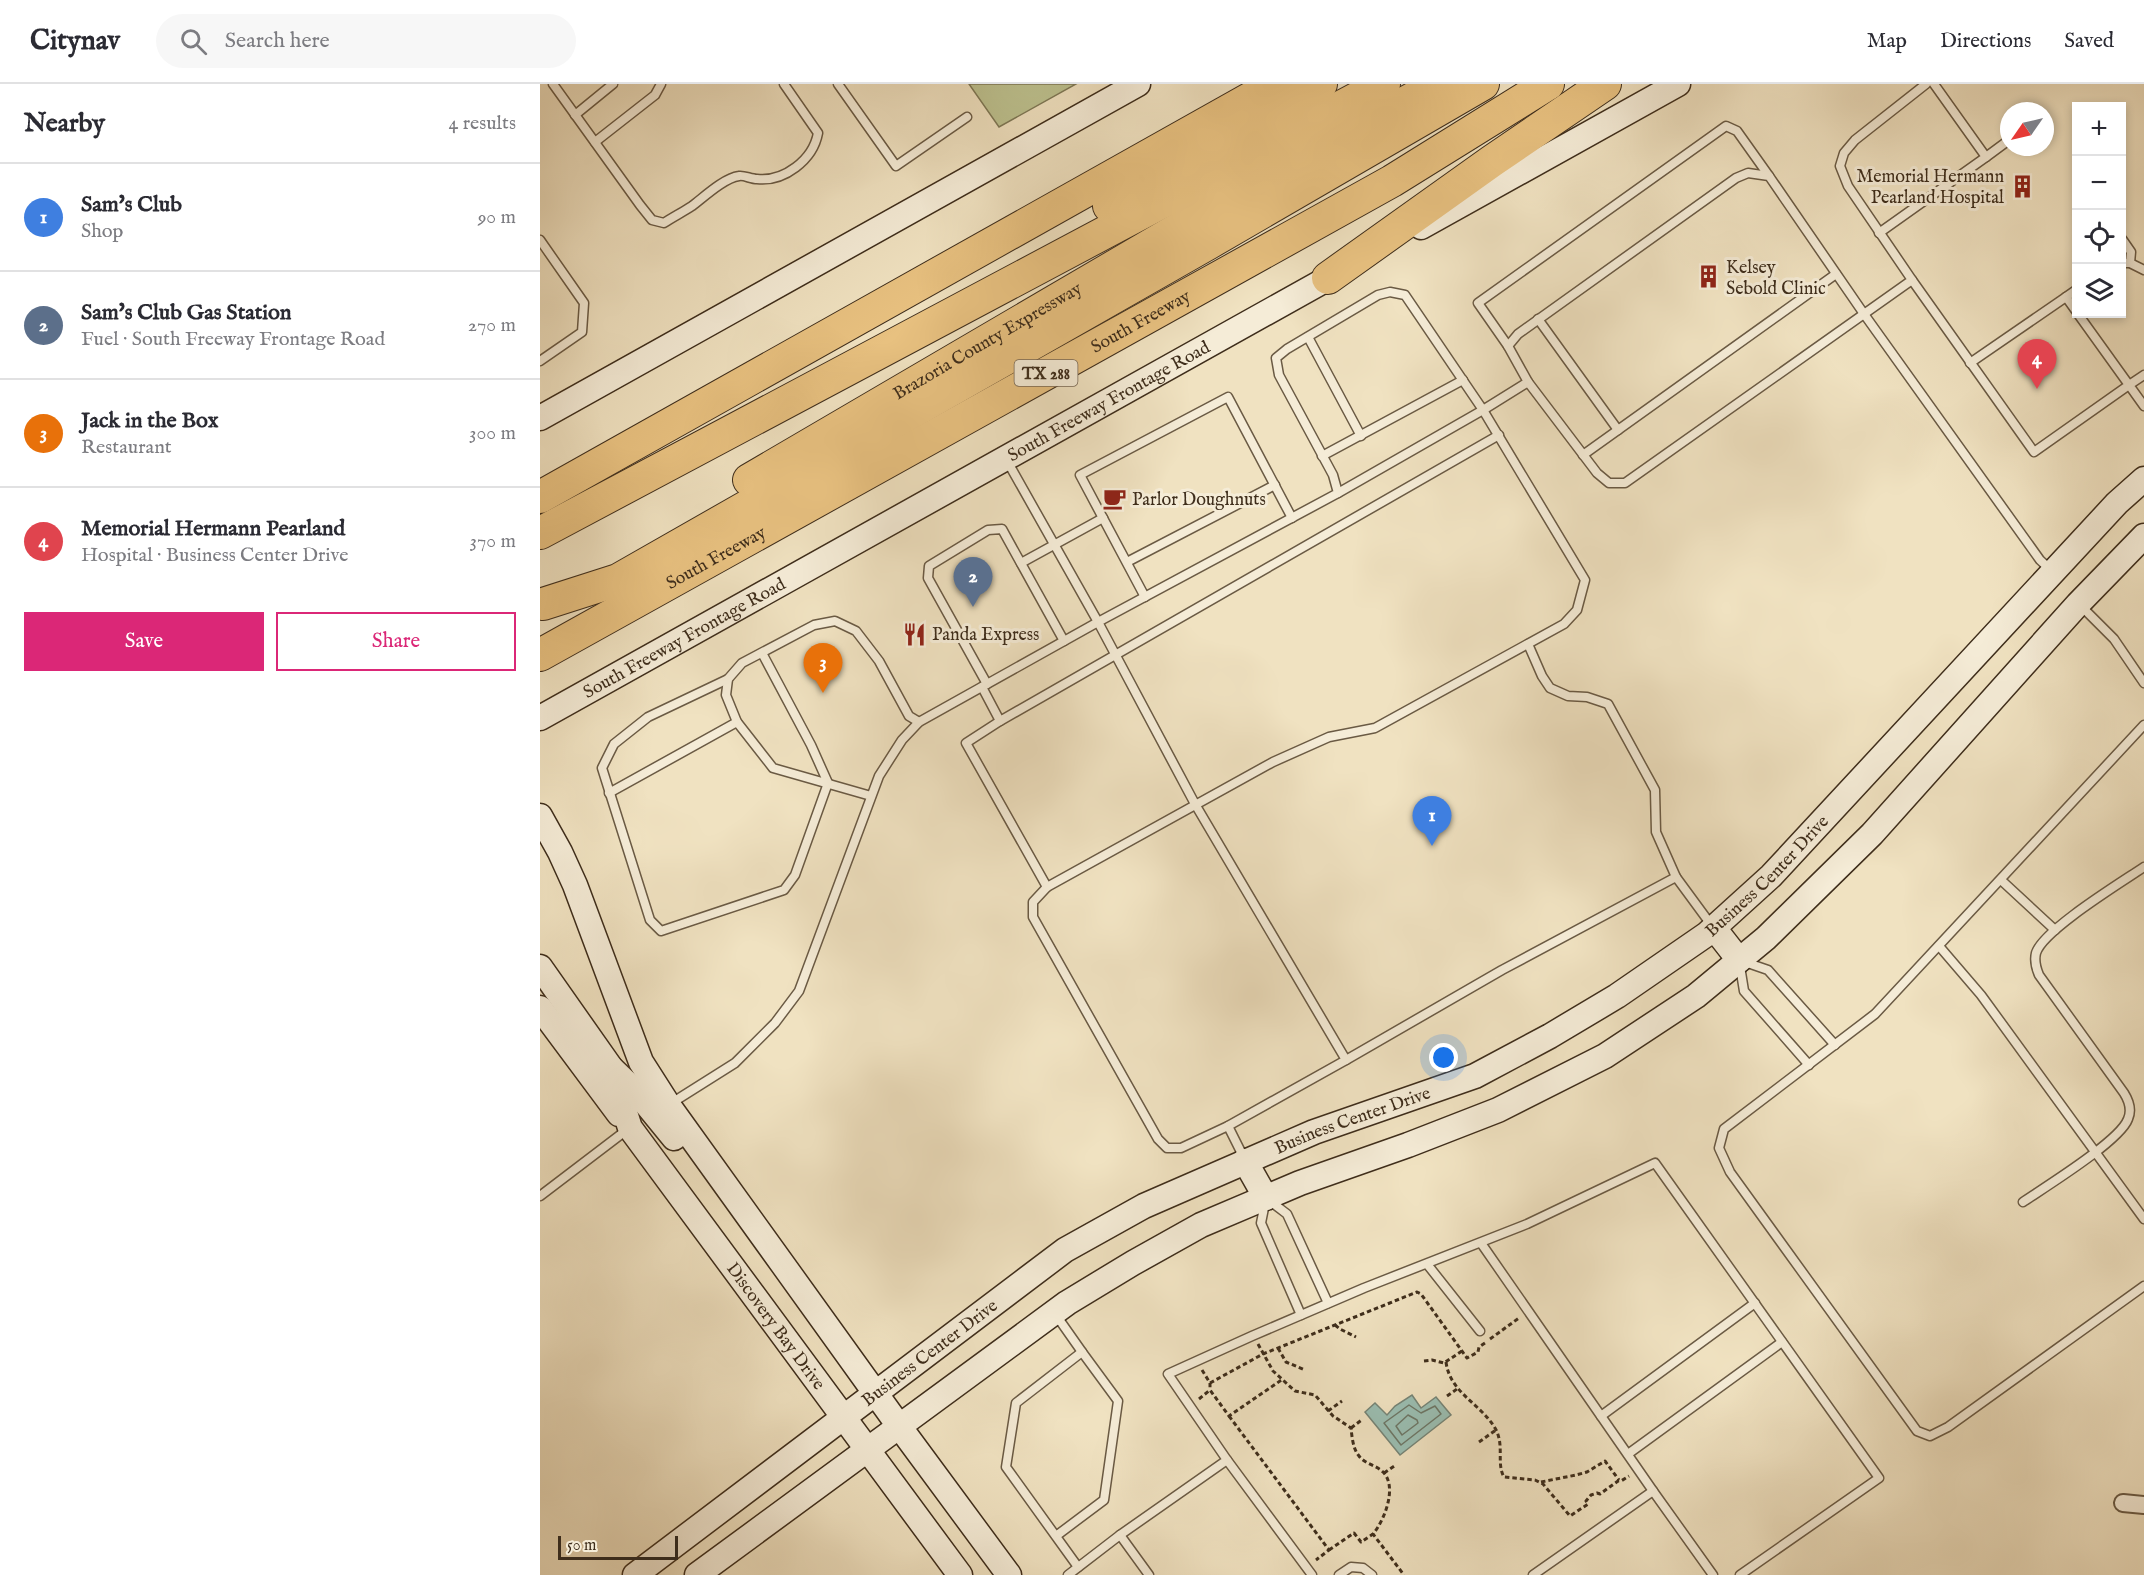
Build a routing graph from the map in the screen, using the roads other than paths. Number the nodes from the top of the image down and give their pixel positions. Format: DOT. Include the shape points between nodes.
graph roads {
  1 [pos="553,84"];
  2 [pos="613,84"];
  3 [pos="661,84"];
  4 [pos="784,84"];
  5 [pos="837,84"];
  6 [pos="1138,84"];
  7 [pos="1276,84"];
  8 [pos="1322,84"];
  9 [pos="1384,84"];
  10 [pos="1439,84"];
  11 [pos="1483,84"];
  12 [pos="1548,84"];
  13 [pos="1605,84"];
  14 [pos="1678,84"];
  15 [pos="1926,84"];
  16 [pos="1934,84"];
  17 [pos="575,115"];
  18 [pos="967,117"];
  19 [pos="595,142"];
  20 [pos="2000,147"];
  21 [pos="1986,157"];
  22 [pos="1769,176"];
  23 [pos="1879,232"];
  24 [pos="540,240"];
  25 [pos="2126,246"];
  26 [pos="2126,263"];
  27 [pos="2144,270"];
  28 [pos="1836,274"];
  29 [pos="1328,278"];
  30 [pos="1912,280"];
  31 [pos="2072,293"];
  32 [pos="2066,297"];
  33 [pos="2072,305"];
  34 [pos="1864,314"];
  35 [pos="2081,318"];
  36 [pos="1538,319"];
  37 [pos="1308,337"];
  38 [pos="1508,346"];
  39 [pos="540,362"];
  40 [pos="1970,363"];
  41 [pos="2144,375"];
  42 [pos="1463,380"];
  43 [pos="1528,382"];
  44 [pos="2129,385"];
  45 [pos="2144,406"];
  46 [pos="1483,410"];
  47 [pos="540,418"];
  48 [pos="1618,430"];
  49 [pos="1499,435"];
  50 [pos="1360,436"];
  51 [pos="1583,455"];
  52 [pos="1322,456"];
  53 [pos="1006,458"];
  54 [pos="2144,479"];
  55 [pos="1275,484"];
  56 [pos="1338,493"];
  57 [pos="540,497"];
  58 [pos="1103,518"];
  59 [pos="1292,518"];
  60 [pos="540,522"];
  61 [pos="540,533"];
  62 [pos="2144,536"];
  63 [pos="1054,544"];
  64 [pos="1126,562"];
  65 [pos="1021,563"];
  66 [pos="2053,572"];
  67 [pos="1145,597"];
  68 [pos="2078,604"];
  69 [pos="541,605"];
  70 [pos="1098,622"];
  71 [pos="1064,641"];
  72 [pos="1528,644"];
  73 [pos="762,653"];
  74 [pos="1116,654"];
  75 [pos="540,655"];
  76 [pos="728,679"];
  77 [pos="2144,683"];
  78 [pos="985,685"];
  79 [pos="541,718"];
  80 [pos="1000,721"];
  81 [pos="737,722"];
  82 [pos="919,722"];
  83 [pos="2144,725"];
  84 [pos="828,783"];
  85 [pos="609,793"];
  86 [pos="871,796"];
  87 [pos="1195,804"];
  88 [pos="540,816"];
  89 [pos="2144,867"];
  90 [pos="1676,877"];
  91 [pos="2001,880"];
  92 [pos="1047,886"];
  93 [pos="1714,928"];
  94 [pos="2055,930"];
  95 [pos="1939,946"];
  96 [pos="1739,960"];
  97 [pos="540,967"];
  98 [pos="540,1008"];
  99 [pos="1835,1046"];
  100 [pos="1346,1060"];
  101 [pos="1809,1065"];
  102 [pos="611,1068"];
  103 [pos="668,1105"];
  104 [pos="1228,1126"];
  105 [pos="630,1128"];
  106 [pos="2095,1151"];
  107 [pos="1245,1161"];
  108 [pos="540,1196"];
  109 [pos="1266,1198"];
  110 [pos="2023,1202"];
  111 [pos="2144,1219"];
  112 [pos="1481,1243"];
  113 [pos="1428,1264"];
  114 [pos="2144,1286"];
  115 [pos="1755,1303"];
  116 [pos="1329,1304"];
  117 [pos="1054,1312"];
  118 [pos="1301,1315"];
  119 [pos="1480,1331"];
  120 [pos="840,1342"];
  121 [pos="1782,1342"];
  122 [pos="1082,1352"];
  123 [pos="876,1393"];
  124 [pos="844,1416"];
  125 [pos="1601,1416"];
  126 [pos="899,1426"];
  127 [pos="867,1449"];
  128 [pos="1628,1454"];
  129 [pos="1227,1460"];
  130 [pos="1653,1491"];
  131 [pos="2123,1503"];
  132 [pos="2144,1505"];
  133 [pos="1120,1535"];
  134 [pos="1056,1536"];
  135 [pos="1078,1567"];
  136 [pos="1309,1571"];
  137 [pos="635,1575"];
  138 [pos="697,1575"];
  139 [pos="960,1575"];
  140 [pos="1009,1575"];
  141 [pos="1068,1575"];
  142 [pos="1149,1575"];
  143 [pos="1339,1575"];
  144 [pos="1372,1575"];
  145 [pos="1533,1575"];
  146 [pos="1713,1575"];
  147 [pos="1740,1575"];
  1 -- 17 [label="lane"];
  2 -- 17 [label="lane"];
  3 -- 19 [label="lane" via="655,95"];
  4 -- 19 [label="lane" via="818,133 811,154 777,178 740,175 664,223 652,220"];
  5 -- 18 [label="lane" via="896,166"];
  6 -- 47 [label="street"];
  7 -- 57 [label="highway"];
  8 -- 60 [label="highway" via="998,269 734,409 554,510"];
  9 -- 61 [label="highway, Brazoria County Expressway"];
  10 -- 69 [label="highway, Brazoria County Expressway" via="1195,219"];
  11 -- 69 [label="highway" via="618,580"];
  12 -- 75 [label="highway, South Freeway / TX 288" via="1392,181"];
  13 -- 29 [label="highway"];
  14 -- 29 [label="street, South Freeway Frontage Road"];
  15 -- 23 [label="lane" via="1844,153 1840,166 1848,186"];
  16 -- 21 [label="lane"];
  17 -- 19 [label="lane"];
  20 -- 21 [label="lane"];
  21 -- 23 [label="lane"];
  22 -- 28 [label="lane"];
  22 -- 36 [label="lane" via="1748,172 1736,178"];
  22 -- 38 [label="lane" via="1737,131 1726,126 1478,303"];
  23 -- 30 [label="lane"];
  24 -- 39 [label="lane" via="584,303 582,332"];
  25 -- 26 [label="lane" via="2130,252"];
  26 -- 27 [label="lane"];
  28 -- 34 [label="lane"];
  28 -- 48 [label="lane"];
  29 -- 53 [label="street, South Freeway Frontage Road"];
  30 -- 34 [label="lane"];
  30 -- 40 [label="lane"];
  31 -- 32 [label="lane"];
  32 -- 33 [label="lane"];
  32 -- 40 [label="lane"];
  34 -- 51 [label="lane" via="1625,483 1608,483"];
  34 -- 66 [label="lane" via="2040,560"];
  35 -- 44 [label="lane"];
  36 -- 38 [label="lane"];
  36 -- 48 [label="lane"];
  37 -- 42 [label="lane" via="1378,295 1405,295"];
  37 -- 50 [label="lane"];
  37 -- 52 [label="lane" via="1276,358 1279,375"];
  38 -- 43 [label="lane"];
  40 -- 44 [label="lane" via="2034,452"];
  41 -- 44 [label="lane"];
  42 -- 46 [label="lane"];
  42 -- 50 [label="lane"];
  43 -- 46 [label="lane"];
  43 -- 51 [label="lane"];
  44 -- 45 [label="lane"];
  46 -- 49 [label="lane"];
  46 -- 56 [label="lane"];
  48 -- 51 [label="lane"];
  49 -- 72 [label="lane" via="1585,580 1577,610 1564,624"];
  49 -- 74 [label="lane"];
  50 -- 52 [label="lane"];
  52 -- 56 [label="lane"];
  53 -- 63 [label="lane"];
  53 -- 79 [label="street, South Freeway Frontage Road"];
  54 -- 66 [label="street, Business Center Drive"];
  55 -- 58 [label="lane" via="1228,397 1080,475"];
  55 -- 59 [label="lane"];
  55 -- 64 [label="lane"];
  56 -- 59 [label="lane"];
  58 -- 63 [label="lane"];
  58 -- 64 [label="lane"];
  59 -- 67 [label="lane"];
  62 -- 68 [label="street"];
  63 -- 65 [label="lane"];
  63 -- 70 [label="lane"];
  64 -- 67 [label="lane"];
  65 -- 71 [label="lane"];
  65 -- 78 [label="lane" via="1002,529 988,530 929,566 928,578"];
  66 -- 93 [label="street, Business Center Drive" via="1771,876"];
  67 -- 70 [label="lane"];
  68 -- 77 [label="lane" via="2114,639"];
  68 -- 96 [label="street" via="1872,834"];
  70 -- 71 [label="lane"];
  70 -- 74 [label="lane"];
  71 -- 78 [label="lane"];
  72 -- 87 [label="lane" via="1375,728 1329,737"];
  72 -- 90 [label="lane" via="1550,688 1608,704 1655,790 1656,832"];
  73 -- 76 [label="lane" via="742,663"];
  73 -- 82 [label="lane" via="814,625 835,621 856,631 879,661 909,716"];
  73 -- 84 [label="lane"];
  74 -- 80 [label="lane"];
  74 -- 87 [label="lane"];
  76 -- 81 [label="lane" via="726,695"];
  76 -- 85 [label="lane" via="648,717 614,744 602,768"];
  78 -- 80 [label="lane"];
  78 -- 82 [label="lane"];
  80 -- 92 [label="lane" via="966,743"];
  81 -- 84 [label="lane" via="773,768"];
  81 -- 85 [label="lane"];
  82 -- 86 [label="lane" via="902,740"];
  83 -- 91 [label="lane"];
  84 -- 85 [label="lane" via="795,875 784,890 661,931 650,920"];
  84 -- 86 [label="lane"];
  86 -- 103 [label="lane" via="799,991 776,1023 735,1063"];
  87 -- 92 [label="lane"];
  87 -- 100 [label="lane"];
  88 -- 103 [label="street" via="575,885 641,1062"];
  89 -- 94 [label="lane"];
  90 -- 93 [label="lane"];
  90 -- 100 [label="lane" via="1502,970"];
  91 -- 94 [label="lane"];
  91 -- 95 [label="lane"];
  92 -- 104 [label="lane" via="1033,902 1033,917 1158,1139 1167,1148 1180,1148"];
  93 -- 96 [label="street"];
  93 -- 107 [label="street, Business Center Drive" via="1617,996 1475,1076 1314,1132"];
  94 -- 106 [label="lane" via="2037,951 2035,964 2039,975 2129,1102 2129,1118 2123,1128"];
  95 -- 99 [label="lane" via="1875,1014"];
  95 -- 106 [label="lane" via="1981,995"];
  96 -- 99 [label="lane" via="1768,970"];
  96 -- 101 [label="lane" via="1744,992"];
  96 -- 109 [label="street" via="1696,996 1605,1056 1498,1110"];
  97 -- 102 [label="street"];
  98 -- 105 [label="street"];
  99 -- 101 [label="lane"];
  100 -- 104 [label="lane"];
  101 -- 114 [label="lane" via="1724,1129 1719,1148 1730,1172 1917,1431 1930,1436 1948,1427"];
  102 -- 105 [label="street, Discovery Bay Drive"];
  102 -- 120 [label="street" via="665,1126 770,1270"];
  103 -- 120 [label="street"];
  104 -- 107 [label="lane"];
  105 -- 108 [label="lane"];
  105 -- 124 [label="street, Discovery Bay Drive"];
  106 -- 110 [label="lane"];
  106 -- 111 [label="lane"];
  107 -- 109 [label="street"];
  107 -- 123 [label="street, Business Center Drive" via="1144,1206 1065,1250"];
  109 -- 116 [label="lane" via="1287,1214"];
  109 -- 117 [label="street" via="1201,1225"];
  109 -- 118 [label="lane" via="1261,1223"];
  112 -- 113 [label="lane"];
  112 -- 115 [label="lane" via="1655,1162"];
  112 -- 125 [label="lane"];
  113 -- 116 [label="lane"];
  113 -- 119 [label="lane"];
  115 -- 121 [label="lane"];
  115 -- 125 [label="lane"];
  116 -- 118 [label="lane"];
  117 -- 122 [label="lane"];
  117 -- 126 [label="street"];
  118 -- 129 [label="lane" via="1168,1374"];
  120 -- 123 [label="street"];
  121 -- 128 [label="lane"];
  121 -- 147 [label="lane" via="1879,1478"];
  122 -- 134 [label="lane" via="1118,1401 1104,1500"];
  122 -- 134 [label="lane" via="1016,1403 1006,1467"];
  123 -- 124 [label="street, Business Center Drive"];
  123 -- 126 [label="street"];
  124 -- 127 [label="street, Discovery Bay Drive"];
  124 -- 137 [label="street, Business Center Drive"];
  125 -- 128 [label="lane"];
  126 -- 127 [label="street"];
  126 -- 140 [label="street"];
  127 -- 138 [label="street"];
  127 -- 139 [label="street, Discovery Bay Drive"];
  128 -- 130 [label="lane"];
  129 -- 133 [label="lane"];
  129 -- 136 [label="lane"];
  130 -- 145 [label="lane"];
  130 -- 146 [label="lane"];
  131 -- 132 [label="street"];
  133 -- 135 [label="lane"];
  133 -- 142 [label="lane"];
  134 -- 135 [label="lane"];
  135 -- 141 [label="lane"];
  143 -- 144 [label="lane" via="1351,1566"];
}
